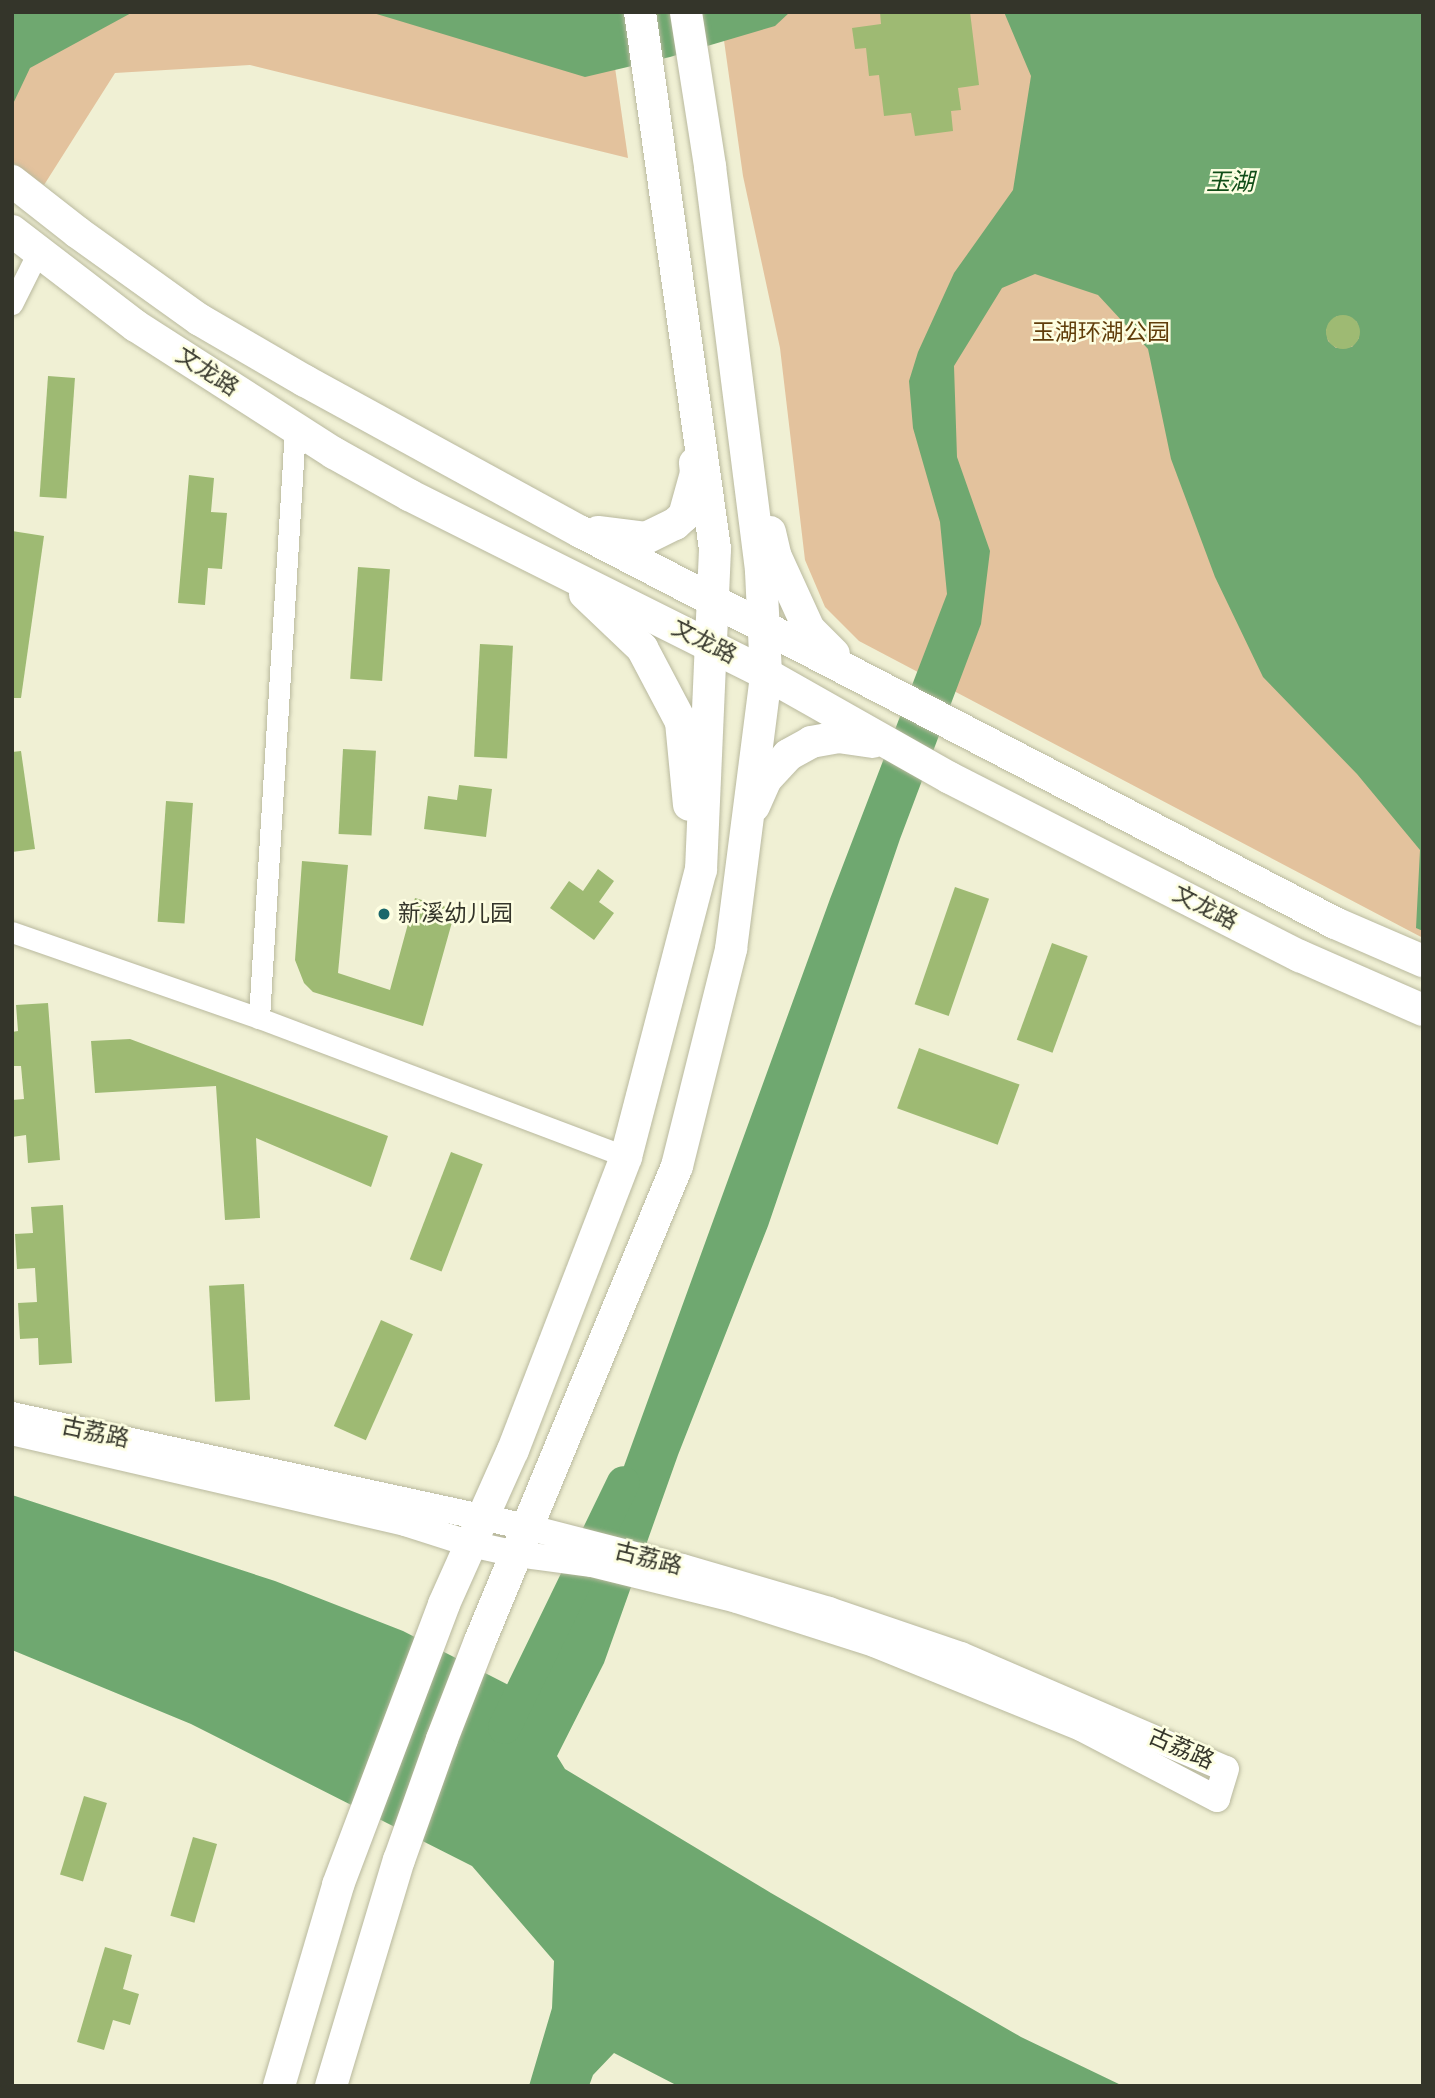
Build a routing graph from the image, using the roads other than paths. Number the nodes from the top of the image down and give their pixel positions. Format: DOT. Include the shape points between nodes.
graph roads {
  1 [pos="640,12"];
  2 [pos="686,12"];
  3 [pos="17,184"];
  4 [pos="12,231"];
  5 [pos="40,250"];
  6 [pos="12,304"];
  7 [pos="685,329"];
  8 [pos="295,429"];
  9 [pos="744,434"];
  10 [pos="566,524"];
  11 [pos="562,571"];
  12 [pos="713,600"];
  13 [pos="762,625"];
  14 [pos="713,646"];
  15 [pos="853,673"];
  16 [pos="766,674"];
  17 [pos="887,744"];
  18 [pos="747,820"];
  19 [pos="12,932"];
  20 [pos="684,934"];
  21 [pos="1423,961"];
  22 [pos="1423,1010"];
  23 [pos="259,1018"];
  24 [pos="626,1157"];
  25 [pos="12,1415"];
  26 [pos="12,1432"];
  27 [pos="476,1531"];
  28 [pos="522,1541"];
  29 [pos="279,2086"];
  30 [pos="331,2086"];
  1 -- 7 [label="main road"];
  2 -- 9 [label="main road"];
  3 -- 10 [label="main road, 文龙路" via="200,320 304,382"];
  4 -- 5 [label="main road, 文龙路"];
  5 -- 6 [label="street"];
  5 -- 8 [label="main road, 文龙路" via="136,326"];
  7 -- 10 [label="main road" via="696,473 684,516 646,538 616,537"];
  7 -- 12 [label="main road" via="715,549"];
  8 -- 11 [label="main road, 文龙路" via="409,495"];
  8 -- 23 [label="street"];
  9 -- 13 [label="main road" via="761,570"];
  9 -- 15 [label="main road" via="776,557 808,629"];
  10 -- 12 [label="main road, 文龙路"];
  11 -- 14 [label="main road, 文龙路"];
  11 -- 20 [label="main road" via="642,648 681,722 690,821"];
  12 -- 13 [label="main road, 文龙路"];
  12 -- 14 [label="main road"];
  13 -- 15 [label="main road, 文龙路"];
  13 -- 16 [label="main road"];
  14 -- 16 [label="main road, 文龙路"];
  14 -- 20 [label="main road" via="701,870"];
  15 -- 21 [label="main road, 文龙路" via="1335,923"];
  16 -- 17 [label="main road, 文龙路"];
  16 -- 18 [label="main road"];
  17 -- 18 [label="main road" via="838,737 811,742 788,755 766,779"];
  17 -- 22 [label="main road, 文龙路" via="1300,956"];
  18 -- 28 [label="main road" via="731,949 677,1166"];
  19 -- 23 [label="street"];
  20 -- 24 [label="main road"];
  23 -- 24 [label="street"];
  24 -- 27 [label="main road" via="513,1450"];
  25 -- 27 [label="street, 古荔路"];
  26 -- 27 [label="street, 古荔路" via="405,1523"];
  27 -- 28 [label="street, 古荔路"];
  27 -- 29 [label="main road" via="338,1885"];
  28 -- 28 [label="street, 古荔路" via="874,1644 1081,1728 1217,1799 1226,1769 961,1655 682,1567"];
  28 -- 30 [label="main road" via="404,1845"];
}
